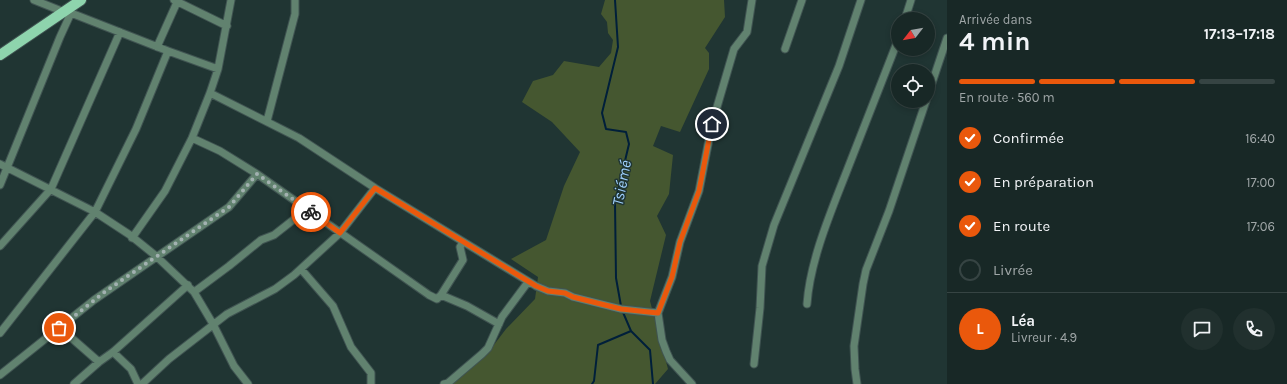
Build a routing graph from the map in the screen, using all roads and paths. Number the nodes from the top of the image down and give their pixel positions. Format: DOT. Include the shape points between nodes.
graph roads {
  1 [pos="34,0"];
  2 [pos="81,0"];
  3 [pos="231,0"];
  4 [pos="295,0"];
  5 [pos="752,0"];
  6 [pos="802,0"];
  7 [pos="861,0"];
  8 [pos="911,0"];
  9 [pos="176,1"];
  10 [pos="68,12"];
  11 [pos="907,12"];
  12 [pos="227,26"];
  13 [pos="120,32"];
  14 [pos="947,38"];
  15 [pos="157,47"];
  16 [pos="785,49"];
  17 [pos="168,51"];
  18 [pos="0,55"];
  19 [pos="892,56"];
  20 [pos="218,69"];
  21 [pos="935,74"];
  22 [pos="210,93"];
  23 [pos="924,108"];
  24 [pos="267,121"];
  25 [pos="192,138"];
  26 [pos="0,164"];
  27 [pos="7,167"];
  28 [pos="257,174"];
  29 [pos="0,185"];
  30 [pos="375,188"];
  31 [pos="51,189"];
  32 [pos="307,209"];
  33 [pos="95,212"];
  34 [pos="340,233"];
  35 [pos="132,238"];
  36 [pos="463,242"];
  37 [pos="0,246"];
  38 [pos="156,256"];
  39 [pos="301,269"];
  40 [pos="528,282"];
  41 [pos="188,285"];
  42 [pos="194,292"];
  43 [pos="441,295"];
  44 [pos="807,304"];
  45 [pos="658,313"];
  46 [pos="213,324"];
  47 [pos="499,324"];
  48 [pos="59,328"];
  49 [pos="0,333"];
  50 [pos="114,352"];
  51 [pos="99,362"];
  52 [pos="754,364"];
  53 [pos="0,375"];
  54 [pos="74,384"];
  55 [pos="138,384"];
  56 [pos="142,384"];
  57 [pos="248,384"];
  58 [pos="371,384"];
  59 [pos="444,384"];
  60 [pos="692,384"];
  61 [pos="857,384"];
  1 -- 10 [label="street"];
  2 -- 10 [label="main road"];
  3 -- 12 [label="street"];
  4 -- 24 [label="street" via="295,14"];
  5 -- 45 [label="street" via="747,32 734,50 712,124 699,191"];
  6 -- 16 [label="street"];
  7 -- 52 [label="street" via="839,66 774,225 762,266"];
  8 -- 11 [label="street"];
  9 -- 12 [label="street"];
  9 -- 15 [label="street"];
  10 -- 13 [label="street"];
  10 -- 18 [label="main road"];
  10 -- 27 [label="street" via="60,38"];
  12 -- 20 [label="street"];
  13 -- 15 [label="street"];
  13 -- 31 [label="street"];
  14 -- 21 [label="street"];
  15 -- 17 [label="street"];
  17 -- 20 [label="street"];
  17 -- 33 [label="street" via="136,129"];
  19 -- 44 [label="street" via="824,233 810,280"];
  20 -- 22 [label="street"];
  22 -- 24 [label="street"];
  22 -- 25 [label="street"];
  23 -- 61 [label="street" via="866,270 854,346"];
  24 -- 30 [label="street" via="299,138"];
  25 -- 28 [label="street" via="220,151"];
  25 -- 35 [label="street" via="165,191"];
  26 -- 27 [label="street"];
  27 -- 29 [label="street"];
  27 -- 31 [label="street"];
  28 -- 32 [label="street"];
  28 -- 38 [label="street" via="229,207"];
  30 -- 34 [label="street"];
  30 -- 36 [label="street"];
  31 -- 33 [label="street"];
  31 -- 37 [label="street"];
  32 -- 34 [label="street"];
  32 -- 42 [label="street" via="274,235 261,240"];
  33 -- 35 [label="street"];
  33 -- 49 [label="street"];
  34 -- 39 [label="street"];
  34 -- 43 [label="street" via="429,295 437,299"];
  35 -- 38 [label="street"];
  36 -- 40 [label="street"];
  36 -- 43 [label="street" via="460,247 463,260"];
  38 -- 41 [label="street"];
  38 -- 48 [label="street"];
  39 -- 46 [label="street" via="275,289"];
  39 -- 58 [label="street" via="333,306 351,347 371,373"];
  40 -- 45 [label="street" via="548,291 565,293 621,309"];
  40 -- 47 [label="street"];
  41 -- 42 [label="street"];
  41 -- 50 [label="street"];
  42 -- 46 [label="street"];
  43 -- 47 [label="street"];
  45 -- 60 [label="street" via="662,340 670,360"];
  46 -- 56 [label="street"];
  46 -- 57 [label="street" via="234,366"];
  47 -- 59 [label="street" via="488,348"];
  48 -- 51 [label="street"];
  48 -- 53 [label="street"];
  50 -- 51 [label="street"];
  50 -- 55 [label="street" via="131,369"];
  51 -- 54 [label="street"];
}
